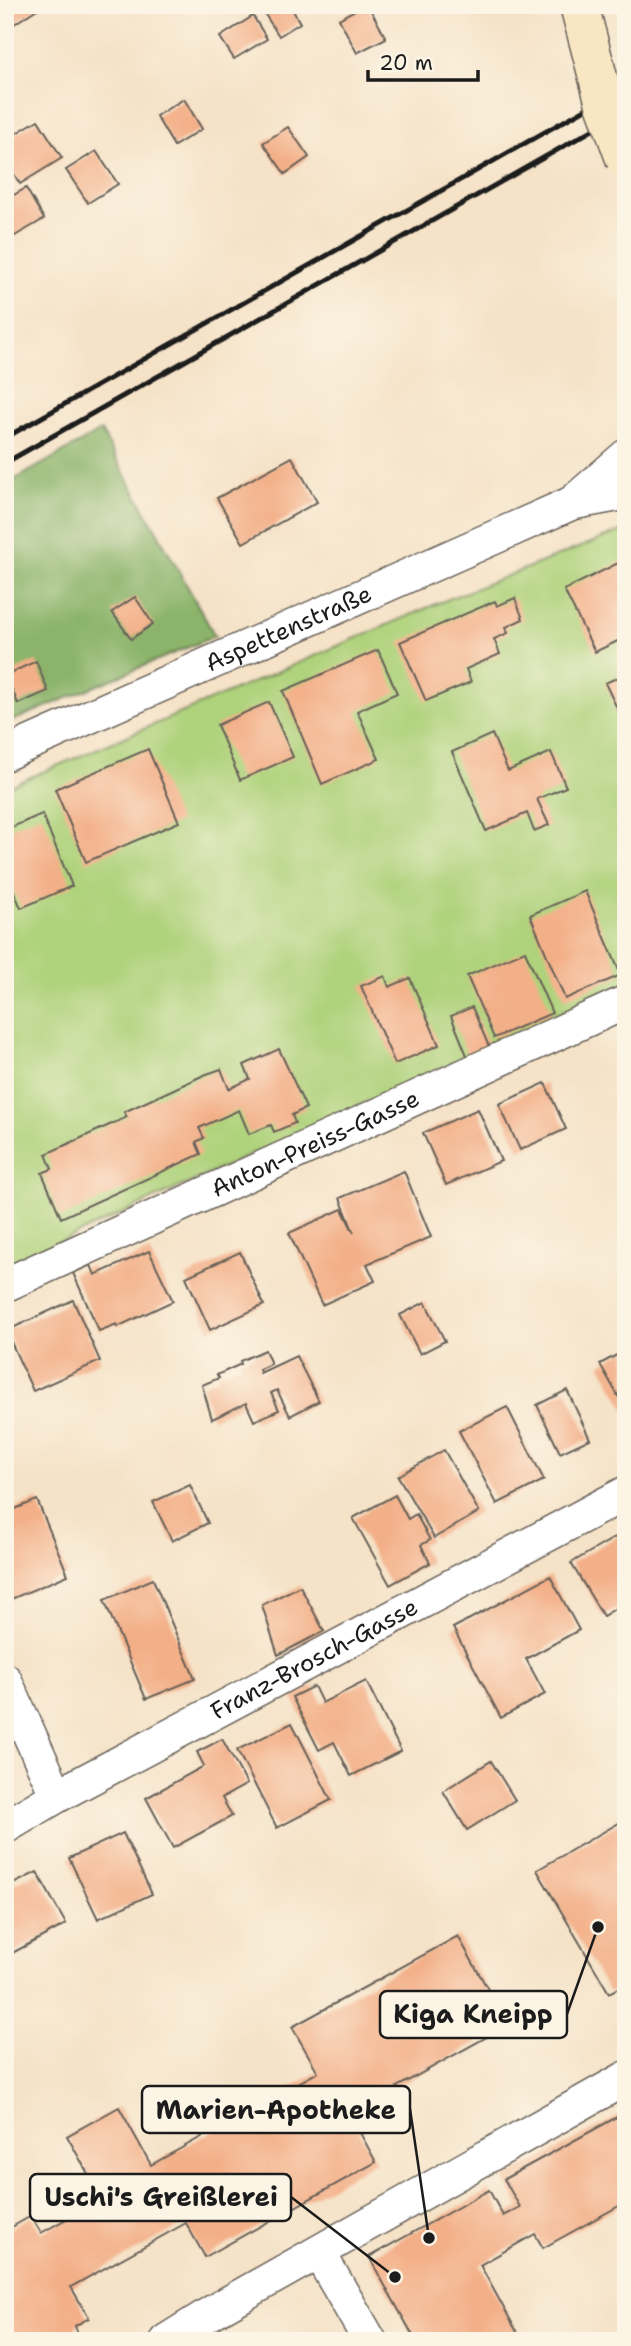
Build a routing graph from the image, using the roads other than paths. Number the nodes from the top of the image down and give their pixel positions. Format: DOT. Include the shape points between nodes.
graph roads {
  1 [pos="579,5"];
  2 [pos="626,161"];
  3 [pos="626,456"];
  4 [pos="626,493"];
  5 [pos="572,503"];
  6 [pos="5,754"];
  7 [pos="626,1002"];
  8 [pos="5,1284"];
  9 [pos="626,1493"];
  10 [pos="5,1680"];
  11 [pos="57,1796"];
  12 [pos="5,1827"];
  13 [pos="626,2078"];
  14 [pos="319,2253"];
  15 [pos="166,2341"];
  16 [pos="370,2341"];
  1 -- 2 [label="street, bridge" via="605,104"];
  3 -- 5 [label="street, Aspettenstraße"];
  4 -- 5 [label="street, Aspettenstraße"];
  5 -- 6 [label="street, Aspettenstraße"];
  7 -- 8 [label="street, Anton-Preiss-Gasse"];
  9 -- 11 [label="street, Franz-Brosch-Gasse"];
  10 -- 11 [label="street"];
  11 -- 12 [label="street, Franz-Brosch-Gasse"];
  13 -- 14 [label="street"];
  14 -- 15 [label="street"];
  14 -- 16 [label="street"];
}
